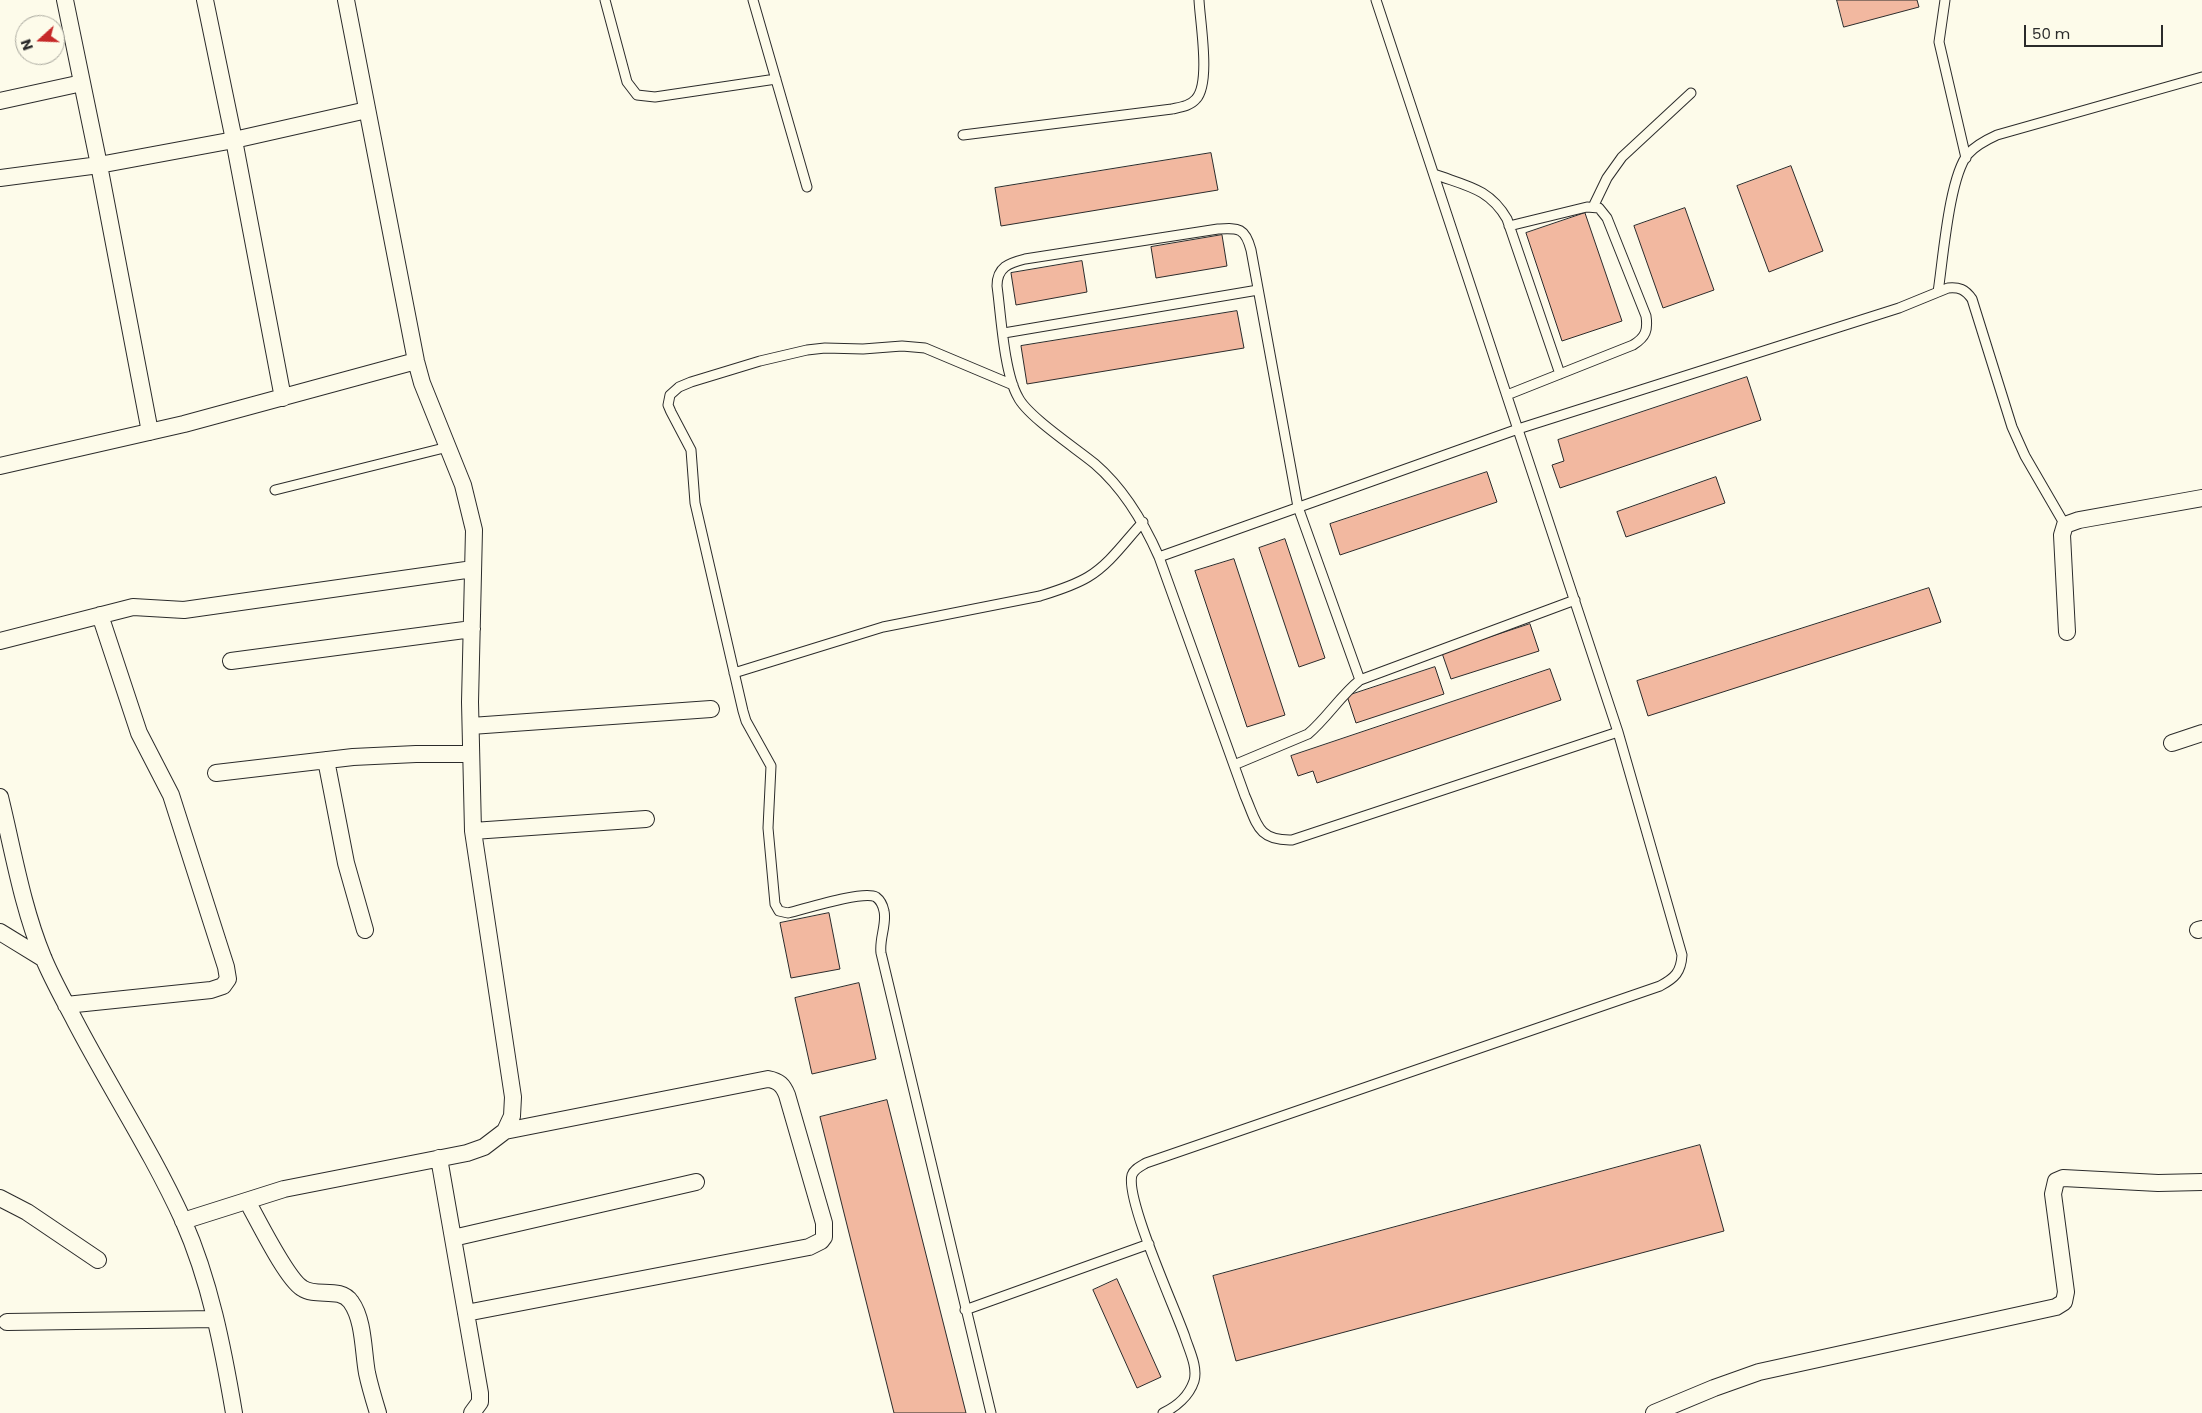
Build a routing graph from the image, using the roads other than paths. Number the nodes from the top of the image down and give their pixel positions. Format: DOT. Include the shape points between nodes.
graph roads {
  1 [pos="65,0"];
  2 [pos="205,0"];
  3 [pos="346,0"];
  4 [pos="605,0"];
  5 [pos="753,0"];
  6 [pos="1199,0"];
  7 [pos="1376,0"];
  8 [pos="1946,0"];
  9 [pos="2202,77"];
  10 [pos="776,80"];
  11 [pos="82,83"];
  12 [pos="1692,93"];
  13 [pos="0,101"];
  14 [pos="367,110"];
  15 [pos="963,135"];
  16 [pos="234,140"];
  17 [pos="1966,158"];
  18 [pos="99,165"];
  19 [pos="1434,174"];
  20 [pos="0,178"];
  21 [pos="806,187"];
  22 [pos="1593,206"];
  23 [pos="1509,226"];
  24 [pos="1258,290"];
  25 [pos="1938,292"];
  26 [pos="1004,333"];
  27 [pos="416,361"];
  28 [pos="1560,374"];
  29 [pos="1013,385"];
  30 [pos="1507,395"];
  31 [pos="282,398"];
  32 [pos="1518,429"];
  33 [pos="150,432"];
  34 [pos="448,447"];
  35 [pos="0,466"];
  36 [pos="276,490"];
  37 [pos="2202,498"];
  38 [pos="1298,508"];
  39 [pos="1143,522"];
  40 [pos="2066,525"];
  41 [pos="1159,557"];
  42 [pos="473,569"];
  43 [pos="1575,600"];
  44 [pos="100,615"];
  45 [pos="472,628"];
  46 [pos="2067,632"];
  47 [pos="0,641"];
  48 [pos="231,661"];
  49 [pos="734,673"];
  50 [pos="1360,680"];
  51 [pos="711,710"];
  52 [pos="471,726"];
  53 [pos="1618,732"];
  54 [pos="2202,733"];
  55 [pos="2172,743"];
  56 [pos="471,754"];
  57 [pos="326,760"];
  58 [pos="1234,765"];
  59 [pos="216,773"];
  60 [pos="0,797"];
  61 [pos="646,818"];
  62 [pos="473,831"];
  63 [pos="365,930"];
  64 [pos="1,934"];
  65 [pos="44,959"];
  66 [pos="66,1005"];
  67 [pos="506,1130"];
  68 [pos="439,1158"];
  69 [pos="696,1182"];
  70 [pos="2202,1182"];
  71 [pos="0,1198"];
  72 [pos="247,1201"];
  73 [pos="183,1221"];
  74 [pos="453,1238"];
  75 [pos="1149,1244"];
  76 [pos="98,1260"];
  77 [pos="965,1310"];
  78 [pos="466,1313"];
  79 [pos="215,1319"];
  80 [pos="7,1322"];
  81 [pos="234,1413"];
  82 [pos="378,1413"];
  83 [pos="472,1413"];
  84 [pos="991,1413"];
  85 [pos="1163,1413"];
  86 [pos="1654,1413"];
  1 -- 11 [label="street"];
  2 -- 16 [label="street"];
  3 -- 14 [label="street"];
  4 -- 10 [label="lane" via="627,82 637,95 655,97"];
  5 -- 10 [label="lane"];
  6 -- 15 [label="lane" via="1204,77 1198,98 1191,103 1172,109"];
  7 -- 19 [label="lane"];
  8 -- 17 [label="lane" via="1939,42"];
  9 -- 17 [label="lane" via="1997,135 1980,143"];
  10 -- 21 [label="lane"];
  11 -- 13 [label="street"];
  11 -- 18 [label="street"];
  12 -- 22 [label="lane" via="1622,157"];
  14 -- 16 [label="street"];
  14 -- 27 [label="street"];
  16 -- 18 [label="street"];
  16 -- 31 [label="street"];
  17 -- 25 [label="lane" via="1954,186"];
  18 -- 20 [label="street"];
  18 -- 33 [label="street"];
  19 -- 23 [label="lane" via="1483,192 1493,199"];
  19 -- 30 [label="lane"];
  22 -- 23 [label="lane"];
  22 -- 28 [label="lane" via="1607,218 1646,316 1646,334 1633,345"];
  23 -- 28 [label="lane"];
  24 -- 26 [label="lane"];
  24 -- 26 [label="lane" via="1249,240 1236,228 1025,259 1005,265 997,277"];
  24 -- 38 [label="lane"];
  25 -- 32 [label="lane" via="1880,314"];
  25 -- 40 [label="lane" via="1957,287 1964,289 1972,298 2012,427 2025,456"];
  26 -- 29 [label="lane"];
  27 -- 31 [label="street"];
  27 -- 34 [label="street"];
  28 -- 30 [label="lane"];
  29 -- 39 [label="lane" via="1027,408 1097,466"];
  29 -- 49 [label="lane" via="925,348 825,348 760,361 691,382 670,395 671,412 692,450 695,503"];
  30 -- 32 [label="lane"];
  31 -- 33 [label="street"];
  32 -- 38 [label="lane"];
  32 -- 43 [label="lane"];
  33 -- 35 [label="street"];
  34 -- 36 [label="lane"];
  34 -- 42 [label="street" via="470,510 474,530"];
  37 -- 40 [label="street"];
  38 -- 41 [label="lane"];
  38 -- 50 [label="lane"];
  39 -- 41 [label="lane"];
  39 -- 49 [label="lane" via="1104,565 1064,588 1040,596 883,627"];
  40 -- 46 [label="street" via="2062,535"];
  41 -- 58 [label="lane"];
  42 -- 44 [label="street" via="184,610 133,607"];
  42 -- 45 [label="street"];
  43 -- 50 [label="lane"];
  43 -- 53 [label="lane"];
  44 -- 47 [label="street"];
  44 -- 66 [label="street" via="140,733 171,794 228,979 223,986 211,990"];
  45 -- 48 [label="street"];
  45 -- 52 [label="street"];
  49 -- 77 [label="lane" via="746,721 771,766 768,828 777,908 788,913 863,895 876,897 883,906 881,953"];
  50 -- 58 [label="lane" via="1308,734"];
  51 -- 52 [label="street"];
  52 -- 56 [label="street"];
  53 -- 58 [label="lane" via="1292,840 1270,838 1262,832"];
  53 -- 75 [label="lane" via="1682,955 1679,974 1660,986 1146,1163 1132,1175 1132,1189"];
  54 -- 55 [label="street"];
  56 -- 57 [label="street"];
  56 -- 62 [label="street"];
  57 -- 59 [label="street"];
  57 -- 63 [label="street" via="346,863"];
  60 -- 65 [label="street" via="30,922"];
  61 -- 62 [label="street"];
  62 -- 67 [label="street" via="513,1097 512,1116"];
  64 -- 65 [label="street"];
  65 -- 66 [label="street"];
  66 -- 73 [label="street"];
  67 -- 68 [label="street" via="484,1148"];
  67 -- 78 [label="street" via="775,1080 787,1095 824,1222 824,1237 809,1247"];
  68 -- 72 [label="street" via="317,1181"];
  68 -- 74 [label="street"];
  69 -- 74 [label="street"];
  70 -- 86 [label="street" via="2063,1178 2056,1181 2053,1194 2066,1292 2061,1305 1759,1372"];
  71 -- 76 [label="street" via="27,1212"];
  72 -- 73 [label="street"];
  72 -- 82 [label="street" via="296,1284 312,1293 345,1296 351,1302 359,1323 367,1373"];
  73 -- 79 [label="street" via="201,1267"];
  74 -- 78 [label="street"];
  75 -- 77 [label="lane"];
  75 -- 85 [label="lane" via="1194,1364 1194,1380 1189,1391 1182,1401"];
  77 -- 84 [label="lane"];
  78 -- 83 [label="street" via="480,1393 480,1402"];
  79 -- 80 [label="street"];
  79 -- 81 [label="street"];
}
